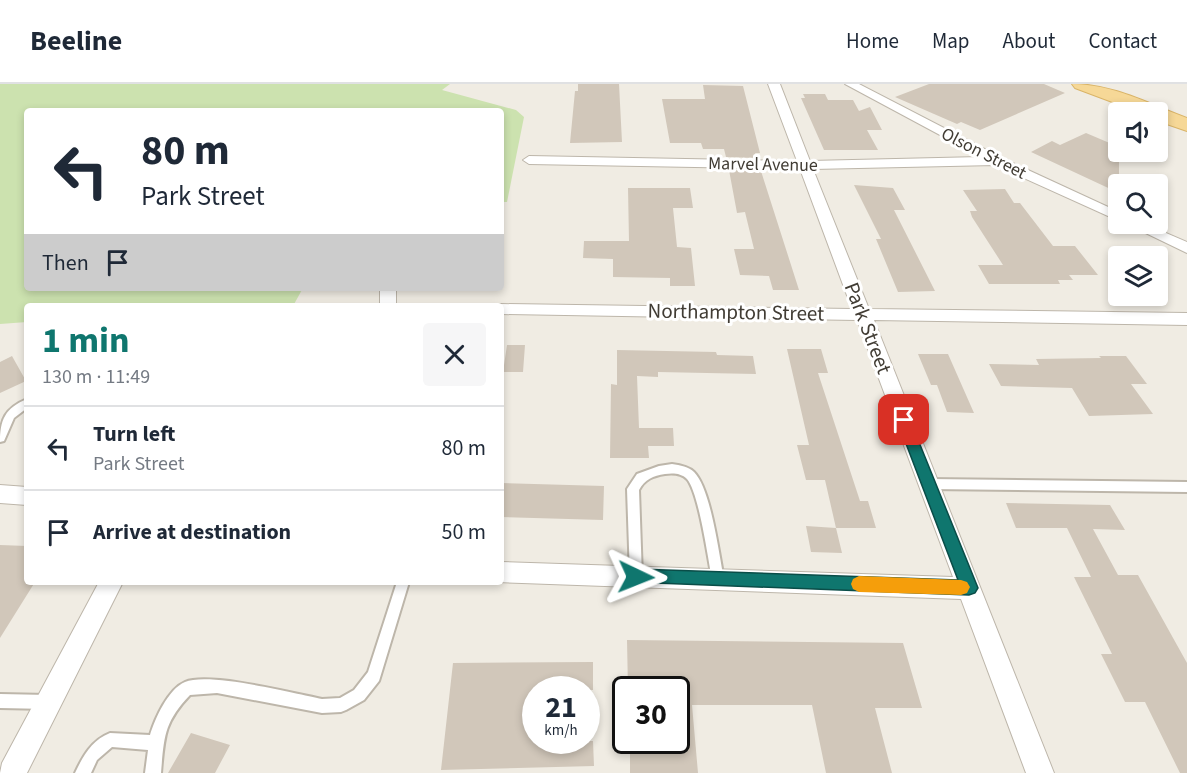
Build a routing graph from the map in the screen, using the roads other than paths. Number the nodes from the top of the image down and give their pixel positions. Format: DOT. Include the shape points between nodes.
graph roads {
  1 [pos="774,84"];
  2 [pos="851,84"];
  3 [pos="1081,84"];
  4 [pos="1128,102"];
  5 [pos="1168,117"];
  6 [pos="1187,125"];
  7 [pos="529,160"];
  8 [pos="997,161"];
  9 [pos="804,165"];
  10 [pos="1108,212"];
  11 [pos="1156,234"];
  12 [pos="1187,248"];
  13 [pos="504,309"];
  14 [pos="862,313"];
  15 [pos="1187,319"];
  16 [pos="24,405"];
  17 [pos="0,438"];
  18 [pos="928,484"];
  19 [pos="1187,487"];
  20 [pos="0,494"];
  21 [pos="24,496"];
  22 [pos="504,573"];
  23 [pos="636,577"];
  24 [pos="718,579"];
  25 [pos="109,585"];
  26 [pos="402,585"];
  27 [pos="969,588"];
  28 [pos="0,701"];
  29 [pos="49,702"];
  30 [pos="157,743"];
  31 [pos="12,773"];
  32 [pos="83,773"];
  33 [pos="153,773"];
  34 [pos="1040,773"];
  1 -- 9 [label="street, Park Street"];
  2 -- 8 [label="street, Olson Street"];
  3 -- 4 [label="main road"];
  5 -- 6 [label="main road"];
  7 -- 9 [label="street, Marvel Avenue"];
  8 -- 9 [label="street, Marvel Avenue"];
  8 -- 10 [label="street, Olson Street"];
  9 -- 14 [label="street, Park Street"];
  11 -- 12 [label="street"];
  13 -- 14 [label="street, Northampton Street"];
  14 -- 15 [label="street, Northampton Street"];
  14 -- 18 [label="street, Park Street"];
  16 -- 17 [label="lane" via="10,416"];
  18 -- 19 [label="lane"];
  18 -- 27 [label="street, Park Street"];
  20 -- 21 [label="street"];
  22 -- 23 [label="street"];
  23 -- 24 [label="street"];
  23 -- 24 [label="lane" via="633,489 641,477 669,469 684,471 692,477"];
  24 -- 27 [label="street"];
  25 -- 29 [label="street"];
  26 -- 30 [label="lane" via="374,676 359,695 341,705 322,706 217,686 187,688 167,708"];
  27 -- 34 [label="street, Park Street"];
  28 -- 29 [label="lane"];
  29 -- 31 [label="street"];
  30 -- 32 [label="lane" via="110,740 92,755"];
  30 -- 33 [label="lane"];
}
